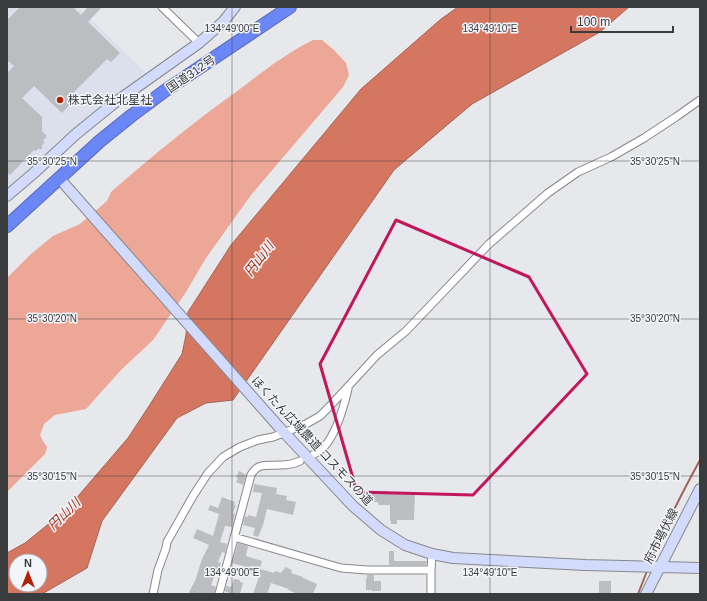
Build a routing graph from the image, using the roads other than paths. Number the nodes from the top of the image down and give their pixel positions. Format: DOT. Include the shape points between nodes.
graph roads {
  1 [pos="162,7"];
  2 [pos="235,7"];
  3 [pos="287,8"];
  4 [pos="199,44"];
  5 [pos="700,100"];
  6 [pos="59,178"];
  7 [pos="7,196"];
  8 [pos="7,226"];
  9 [pos="349,387"];
  10 [pos="281,430"];
  11 [pos="314,454"];
  12 [pos="300,461"];
  13 [pos="700,489"];
  14 [pos="234,537"];
  15 [pos="432,554"];
  16 [pos="660,567"];
  17 [pos="700,568"];
  18 [pos="431,570"];
  19 [pos="153,594"];
  20 [pos="219,594"];
  21 [pos="431,594"];
  22 [pos="646,594"];
  1 -- 4 [label="street"];
  2 -- 4 [label="street"];
  3 -- 6 [label="highway, 国道312号" via="130,116"];
  4 -- 7 [label="street" via="108,108"];
  5 -- 9 [label="street" via="644,138 610,158 578,172 548,193 489,244"];
  6 -- 8 [label="highway, 国道312号"];
  6 -- 10 [label="street, ほくたん広域農道 コスモスの道"];
  9 -- 10 [label="street" via="320,416 306,424"];
  9 -- 11 [label="street" via="330,440"];
  10 -- 15 [label="street, ほくたん広域農道 コスモスの道" via="353,506 381,530 405,545"];
  10 -- 19 [label="street" via="273,437 258,440 223,457 208,473 167,542"];
  12 -- 14 [label="street" via="262,466 254,470"];
  13 -- 16 [label="street, 府市場伏線"];
  14 -- 18 [label="street" via="341,568"];
  14 -- 20 [label="street"];
  15 -- 16 [label="street, ほくたん広域農道 コスモスの道" via="481,560"];
  15 -- 18 [label="street"];
  16 -- 17 [label="street, ほくたん広域農道 コスモスの道"];
  16 -- 22 [label="street, 府市場伏線"];
  18 -- 21 [label="street"];
}
